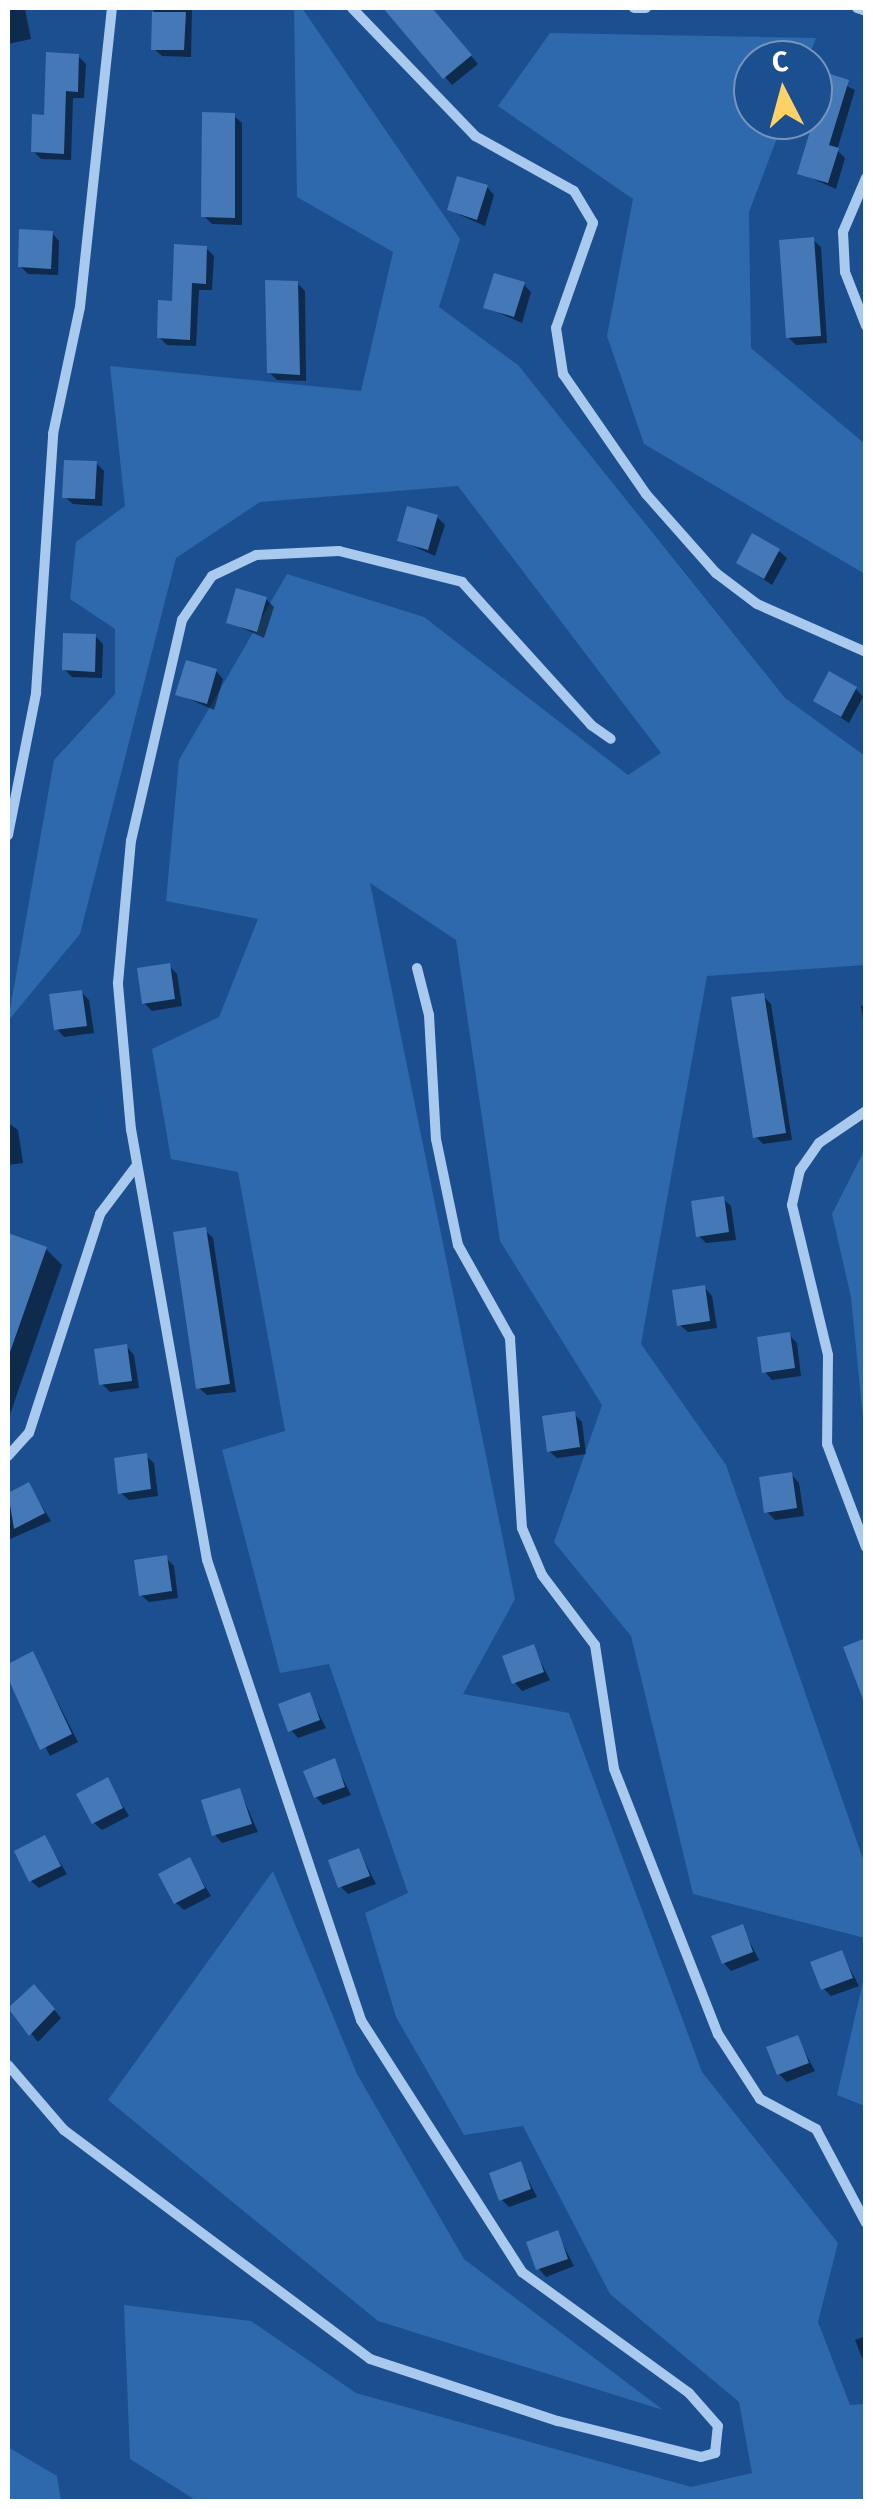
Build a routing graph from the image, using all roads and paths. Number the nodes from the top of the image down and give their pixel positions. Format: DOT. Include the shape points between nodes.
graph roads {
  1 [pos="112,8"];
  2 [pos="352,8"];
  3 [pos="635,8"];
  4 [pos="646,8"];
  5 [pos="857,8"];
  6 [pos="866,11"];
  7 [pos="866,178"];
  8 [pos="866,326"];
  9 [pos="866,652"];
  10 [pos="611,739"];
  11 [pos="8,835"];
  12 [pos="417,968"];
  13 [pos="866,1111"];
  14 [pos="137,1165"];
  15 [pos="8,1456"];
  16 [pos="866,1547"];
  17 [pos="8,2065"];
  18 [pos="866,2223"];
  1 -- 11 [label="street" via="80,308 53,434 36,692"];
  2 -- 9 [label="street" via="475,136 574,191 584,207 593,223 556,328 563,374 646,494 716,573 758,604"];
  3 -- 4 [label="street"];
  5 -- 6 [label="street"];
  7 -- 8 [label="street" via="844,232 845,272"];
  10 -- 14 [label="street" via="591,726 462,582 339,551 256,555 212,576 182,620 131,841 118,983"];
  12 -- 18 [label="street" via="429,1015 436,1139 458,1246 510,1338 522,1528 542,1575 595,1645 614,1769 718,2034 760,2099 816,2129"];
  13 -- 16 [label="street" via="819,1142 800,1170 792,1205 828,1356 827,1444"];
  14 -- 15 [label="street" via="100,1214 29,1433"];
  14 -- 17 [label="street" via="208,1560 361,2020 522,2272 690,2393 718,2426 716,2453 701,2457 558,2421 370,2360 64,2130"];
}
